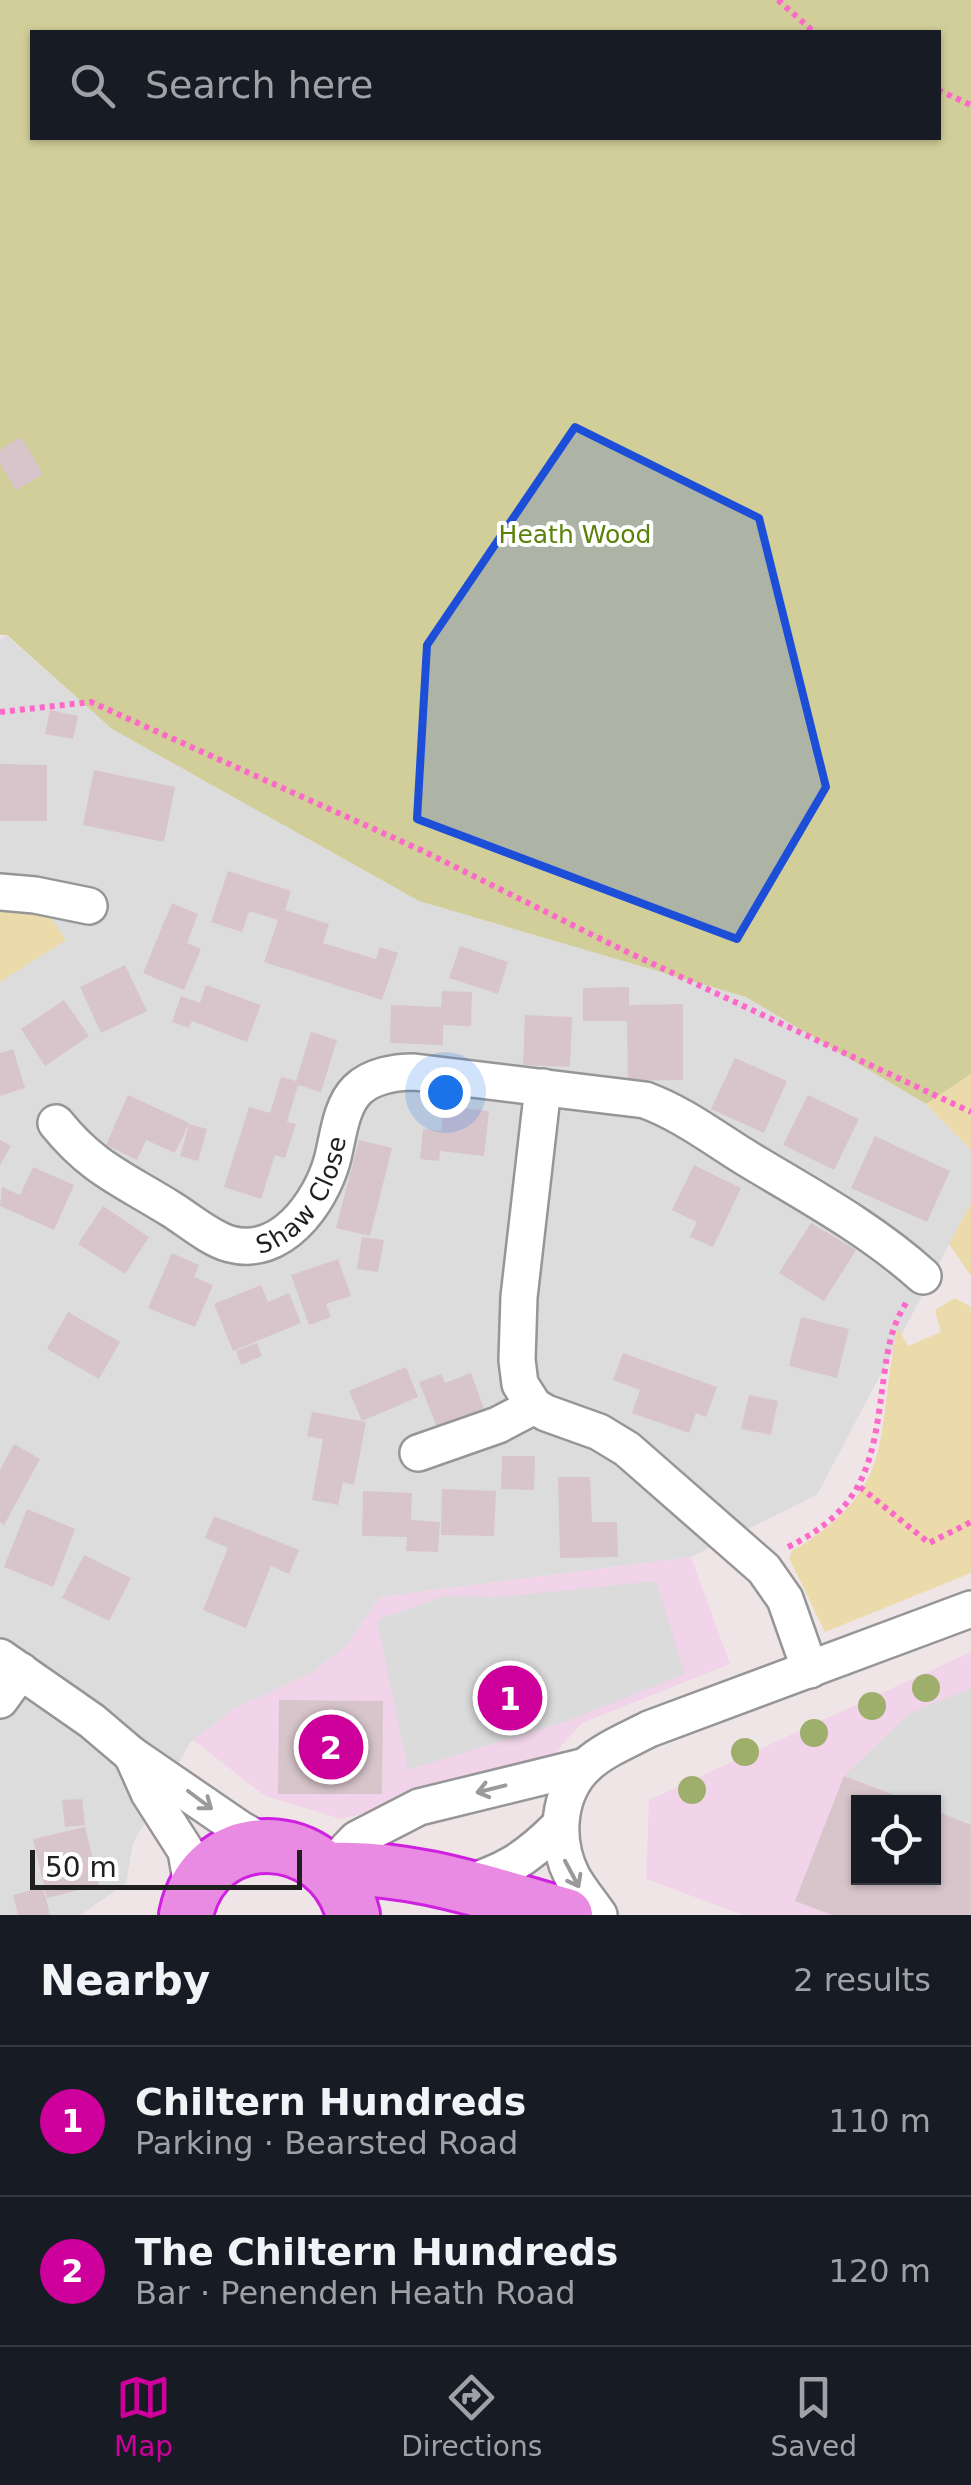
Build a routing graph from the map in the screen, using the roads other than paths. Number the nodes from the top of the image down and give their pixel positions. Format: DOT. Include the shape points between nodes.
graph roads {
  1 [pos="0,892"];
  2 [pos="89,906"];
  3 [pos="543,1088"];
  4 [pos="56,1123"];
  5 [pos="923,1276"];
  6 [pos="534,1406"];
  7 [pos="418,1453"];
  8 [pos="971,1608"];
  9 [pos="11,1664"];
  10 [pos="810,1670"];
  11 [pos="0,1700"];
  12 [pos="132,1754"];
  13 [pos="586,1766"];
  14 [pos="558,1827"];
  15 [pos="269,1845"];
  16 [pos="328,1869"];
  17 [pos="460,1885"];
  18 [pos="189,1903"];
  19 [pos="353,1915"];
  20 [pos="566,1915"];
  21 [pos="599,1915"];
  1 -- 2 [label="street"];
  3 -- 4 [label="street, Shaw Close" via="414,1072 368,1082 348,1102 328,1174 305,1216 281,1234 242,1246 101,1169"];
  3 -- 5 [label="street, Shaw Close" via="645,1100 680,1116 835,1211"];
  3 -- 6 [label="street" via="518,1346 520,1384"];
  6 -- 7 [label="street"];
  6 -- 10 [label="street" via="614,1440 774,1580"];
  8 -- 10 [label="street"];
  9 -- 11 [label="street"];
  9 -- 12 [label="street"];
  10 -- 13 [label="street" via="649,1729"];
  12 -- 15 [label="street, one-way"];
  12 -- 18 [label="street" via="186,1850"];
  13 -- 14 [label="street" via="570,1788"];
  13 -- 16 [label="street, one-way" via="419,1806 358,1839"];
  14 -- 17 [label="street" via="528,1857"];
  14 -- 21 [label="street, one-way" via="573,1878"];
  15 -- 16 [label="highway" via="303,1852"];
  15 -- 18 [label="highway" via="224,1858"];
  16 -- 17 [label="highway" via="370,1867"];
  16 -- 19 [label="highway"];
  17 -- 20 [label="highway"];
}
